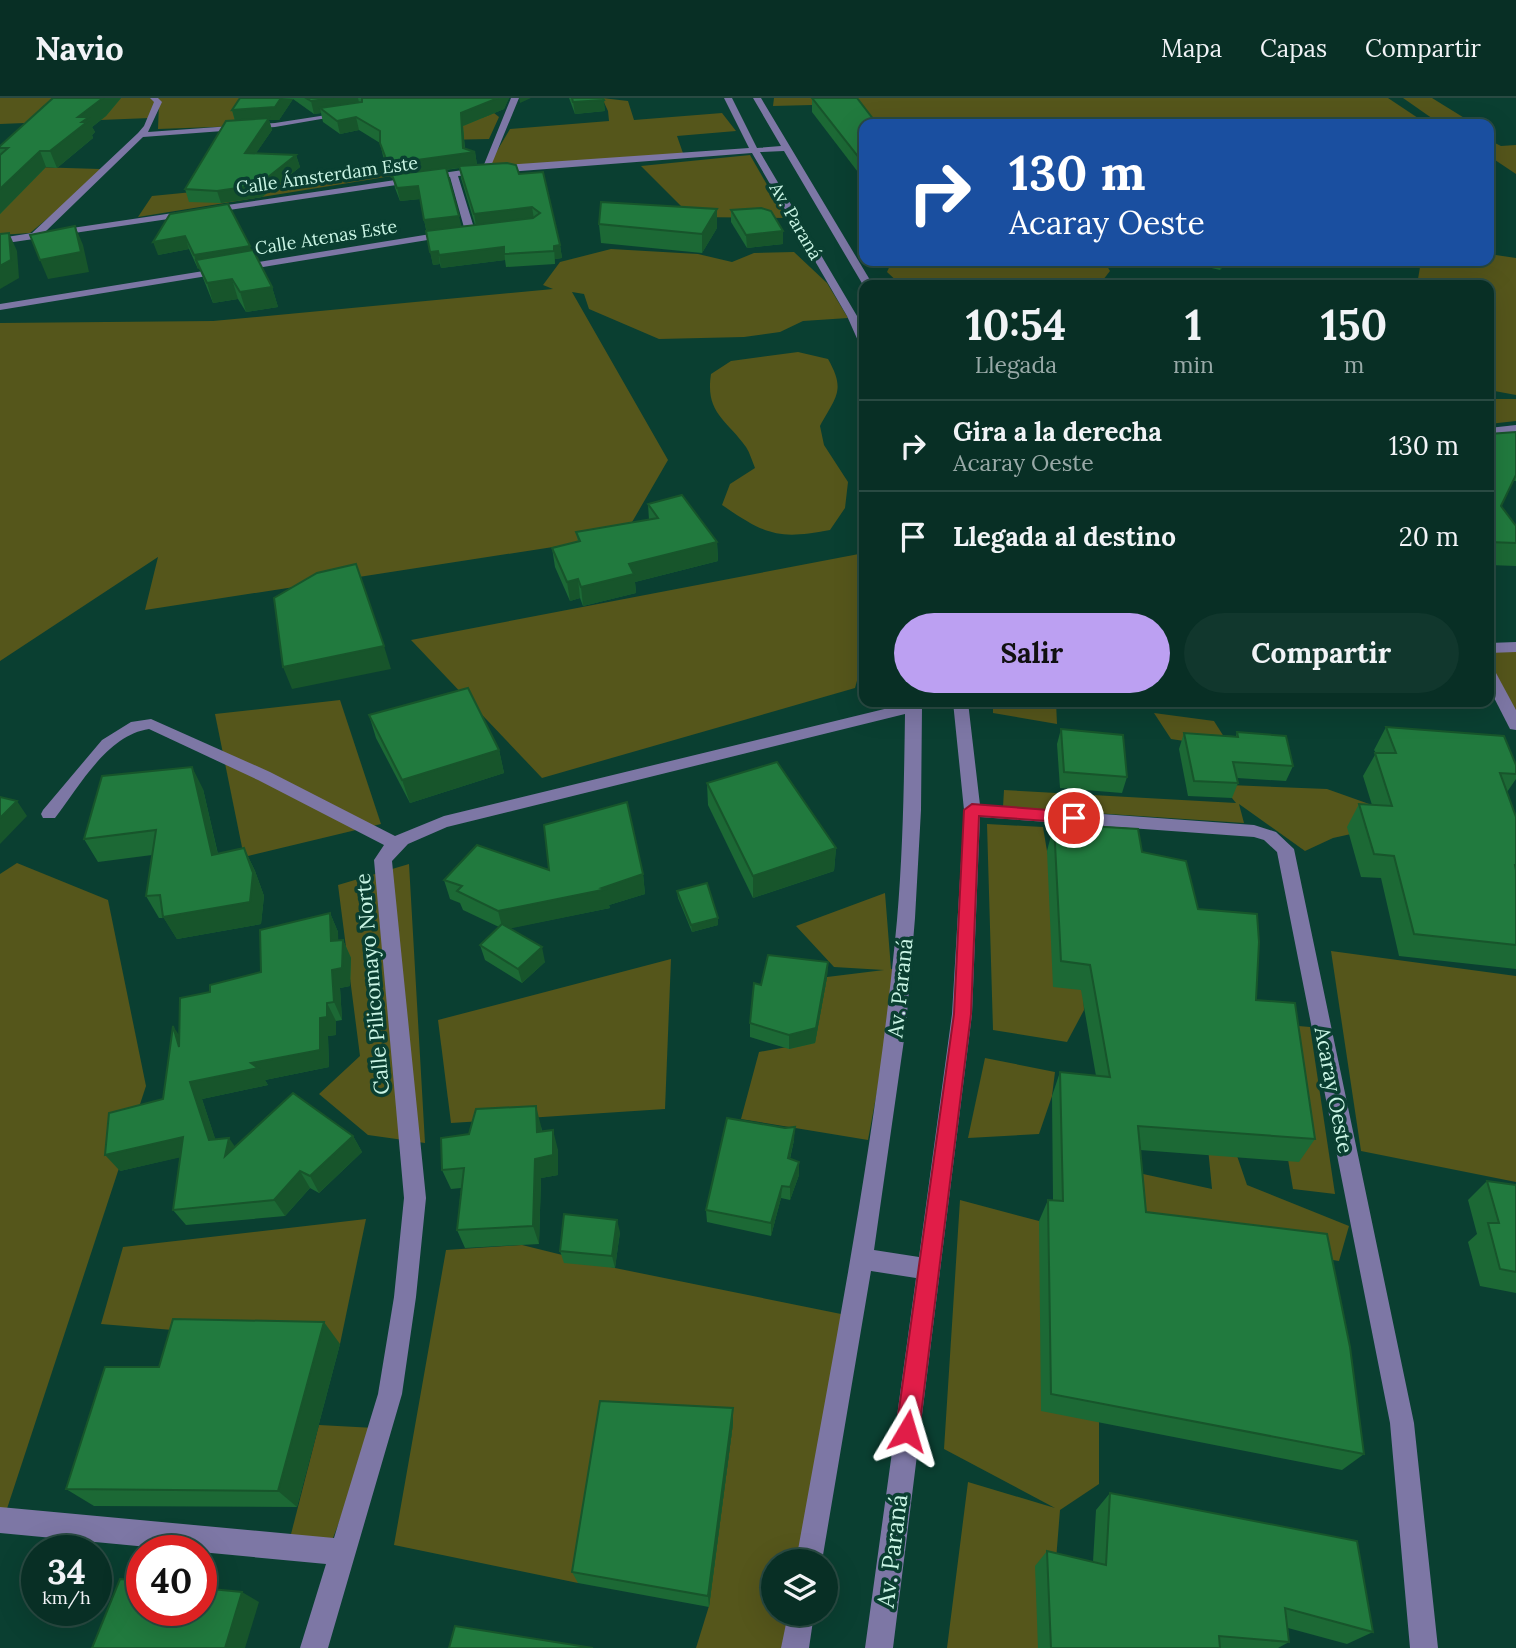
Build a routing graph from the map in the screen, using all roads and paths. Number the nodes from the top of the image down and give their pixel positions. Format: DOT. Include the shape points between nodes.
graph roads {
  1 [pos="154,98"];
  2 [pos="514,98"];
  3 [pos="728,98"];
  4 [pos="757,98"];
  5 [pos="360,112"];
  6 [pos="141,135"];
  7 [pos="786,148"];
  8 [pos="755,151"];
  9 [pos="486,169"];
  10 [pos="453,173"];
  11 [pos="483,230"];
  12 [pos="470,231"];
  13 [pos="36,235"];
  14 [pos="0,241"];
  15 [pos="859,260"];
  16 [pos="0,307"];
  17 [pos="859,325"];
  18 [pos="1516,429"];
  19 [pos="1494,431"];
  20 [pos="1516,647"];
  21 [pos="1494,648"];
  22 [pos="1494,683"];
  23 [pos="902,707"];
  24 [pos="914,707"];
  25 [pos="961,707"];
  26 [pos="1516,725"];
  27 [pos="972,810"];
  28 [pos="49,814"];
  29 [pos="395,843"];
  30 [pos="860,1259"];
  31 [pos="929,1269"];
  32 [pos="0,1520"];
  33 [pos="811,1549"];
  34 [pos="342,1552"];
  35 [pos="798,1626"];
  36 [pos="314,1648"];
  37 [pos="795,1648"];
  38 [pos="879,1648"];
  39 [pos="1424,1648"];
  1 -- 6 [label="street" via="158,102"];
  2 -- 9 [label="street"];
  3 -- 8 [label="street, Av. Paraná"];
  4 -- 7 [label="street, Av. Paraná"];
  5 -- 6 [label="street" via="275,125"];
  6 -- 13 [label="street"];
  7 -- 8 [label="street, Calle Ámsterdam Este"];
  7 -- 15 [label="street, Av. Paraná"];
  8 -- 9 [label="street, Calle Ámsterdam Este"];
  8 -- 17 [label="street, Av. Paraná"];
  9 -- 10 [label="street, Calle Ámsterdam Este"];
  10 -- 12 [label="street"];
  10 -- 13 [label="street, Calle Ámsterdam Este"];
  11 -- 12 [label="street, Calle Atenas Este"];
  12 -- 16 [label="street, Calle Atenas Este"];
  13 -- 14 [label="street, Calle Ámsterdam Este"];
  18 -- 19 [label="street"];
  20 -- 21 [label="street"];
  22 -- 26 [label="street"];
  23 -- 29 [label="street" via="444,822"];
  24 -- 30 [label="street, Av. Paraná" via="911,889 890,1084"];
  25 -- 27 [label="street, Av. Paraná"];
  27 -- 31 [label="street, Av. Paraná" via="962,1014"];
  27 -- 39 [label="street, Acaray Oeste" via="1254,831 1270,836 1285,849 1402,1423"];
  28 -- 29 [label="street" via="114,736 135,724 150,724"];
  29 -- 34 [label="street, Calle Pilicomayo Norte" via="383,860 415,1198 390,1394"];
  30 -- 31 [label="street"];
  30 -- 33 [label="street, Av. Paraná"];
  31 -- 38 [label="street, Av. Paraná"];
  32 -- 34 [label="street"];
  34 -- 36 [label="street, Calle Pilicomayo Norte"];
  35 -- 37 [label="street"];
}
